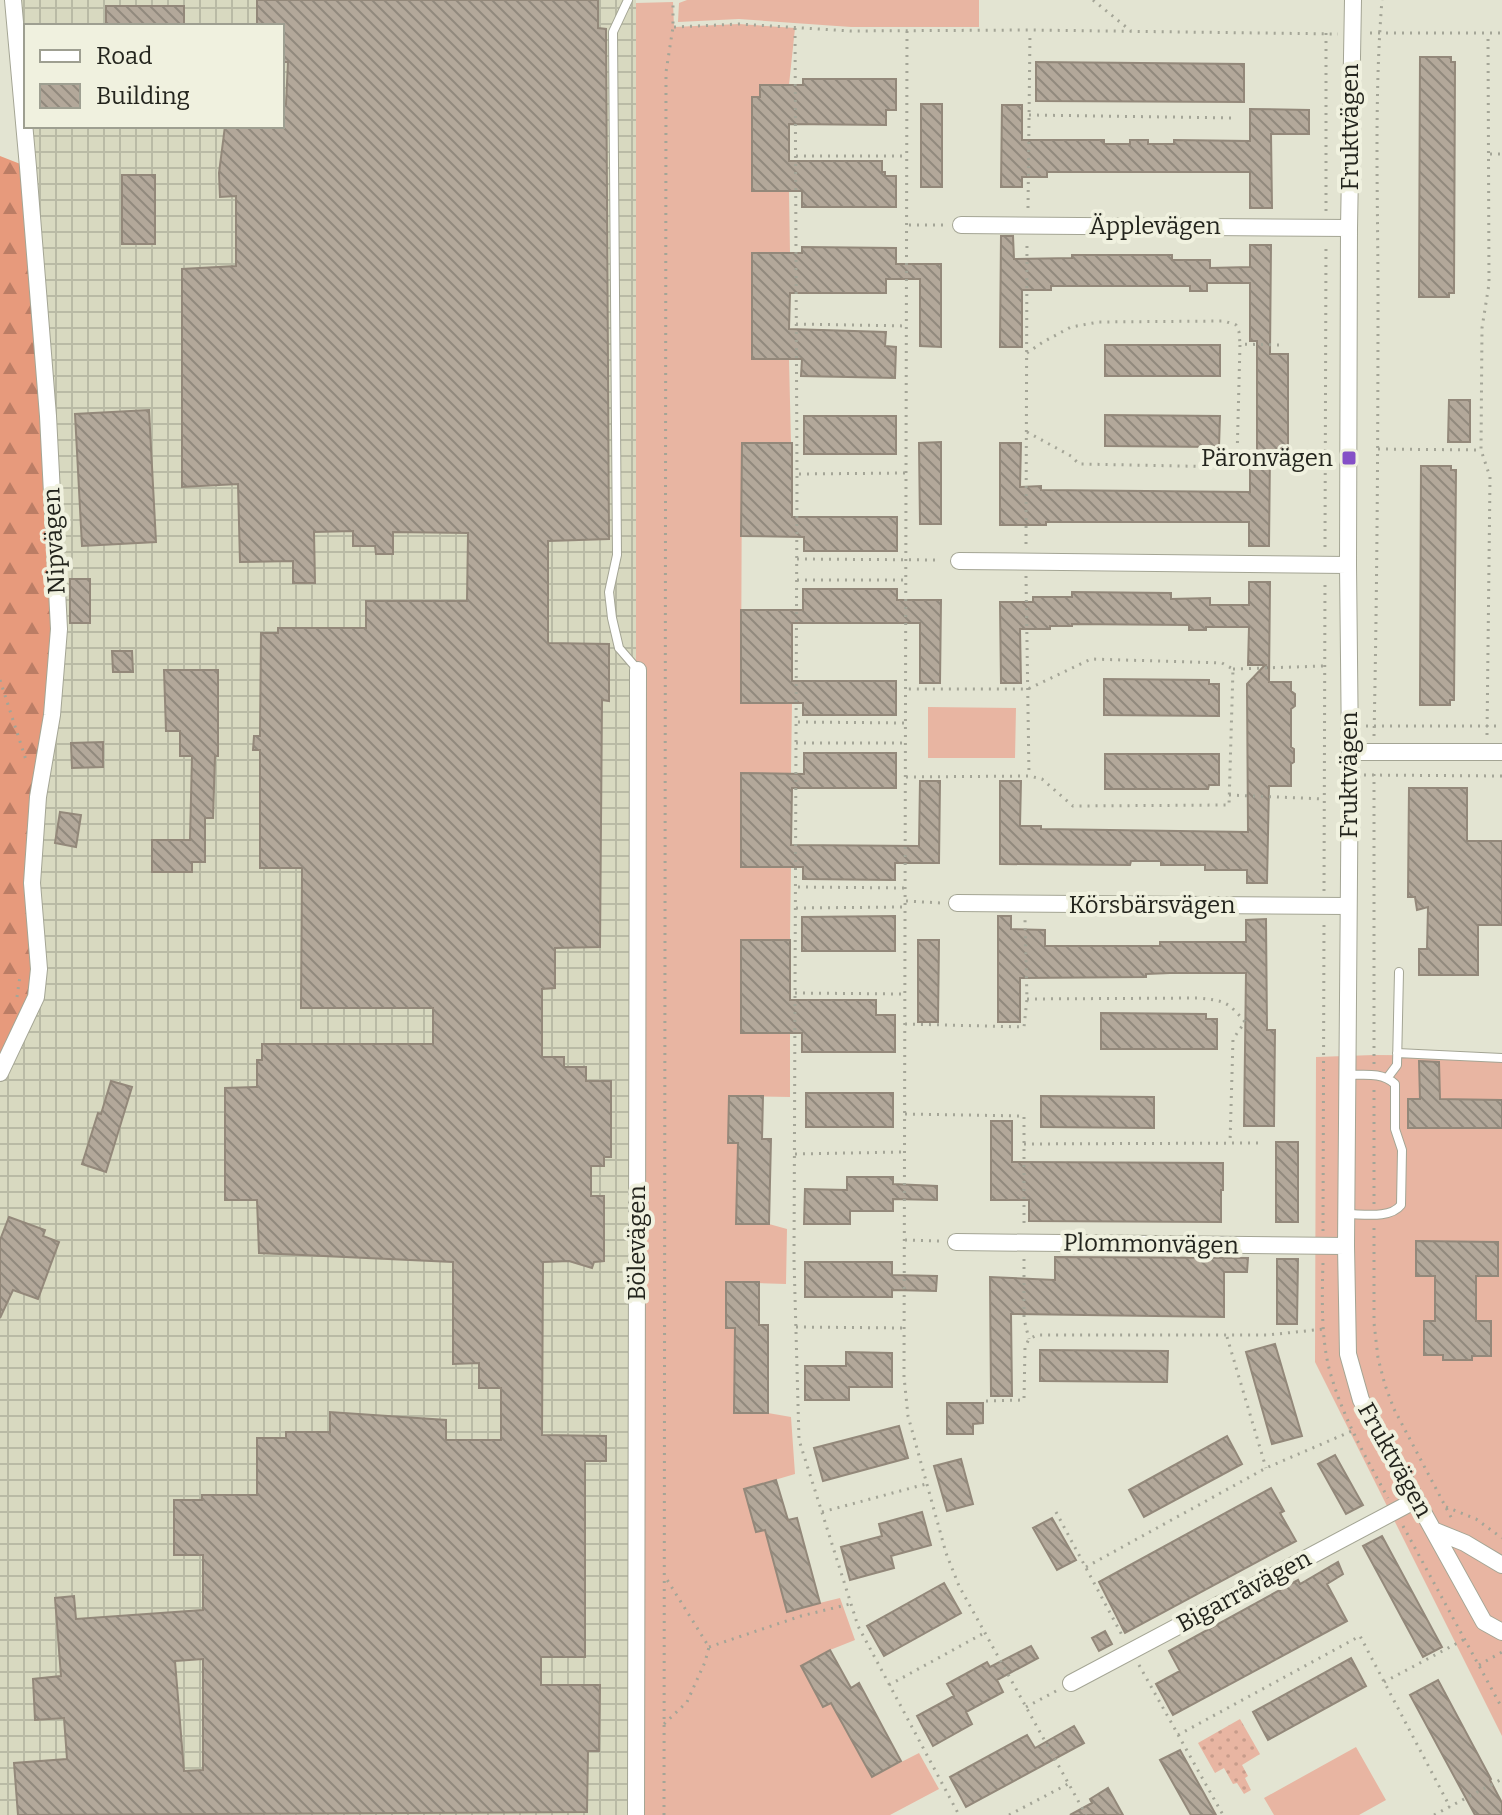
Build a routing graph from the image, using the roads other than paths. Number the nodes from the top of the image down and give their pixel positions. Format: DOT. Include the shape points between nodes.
graph roads {
  1 [pos="13,0"];
  2 [pos="628,0"];
  3 [pos="1353,0"];
  4 [pos="24,122"];
  5 [pos="24,128"];
  6 [pos="961,225"];
  7 [pos="1349,228"];
  8 [pos="959,561"];
  9 [pos="1348,565"];
  10 [pos="638,670"];
  11 [pos="1350,752"];
  12 [pos="1494,752"];
  13 [pos="957,903"];
  14 [pos="1347,906"];
  15 [pos="1399,972"];
  16 [pos="1397,1053"];
  17 [pos="1502,1058"];
  18 [pos="0,1073"];
  19 [pos="1346,1075"];
  20 [pos="1388,1077"];
  21 [pos="1346,1214"];
  22 [pos="956,1242"];
  23 [pos="1346,1246"];
  24 [pos="1416,1500"];
  25 [pos="1433,1530"];
  26 [pos="1502,1565"];
  27 [pos="1502,1632"];
  28 [pos="1071,1683"];
  29 [pos="636,1815"];
  1 -- 4 [label="street, Nipvägen"];
  2 -- 10 [label="lane" via="613,32 617,555 609,592 619,648"];
  3 -- 7 [label="street, Fruktvägen"];
  5 -- 18 [label="street, Nipvägen" via="59,629 32,883 36,997"];
  6 -- 7 [label="street, Äpplevägen"];
  7 -- 9 [label="street, Fruktvägen"];
  8 -- 9 [label="street"];
  9 -- 11 [label="street, Fruktvägen"];
  10 -- 29 [label="street, Bölevägen"];
  11 -- 12 [label="street"];
  11 -- 14 [label="street, Fruktvägen"];
  13 -- 14 [label="street, Körsbärsvägen"];
  14 -- 19 [label="street, Fruktvägen"];
  15 -- 16 [label="lane"];
  16 -- 17 [label="lane"];
  16 -- 20 [label="lane" via="1397,1065"];
  19 -- 20 [label="lane"];
  19 -- 21 [label="street, Fruktvägen"];
  20 -- 21 [label="lane" via="1395,1084 1395,1129 1402,1150 1401,1205 1396,1211"];
  21 -- 23 [label="street, Fruktvägen"];
  22 -- 23 [label="street, Plommonvägen"];
  23 -- 24 [label="street, Fruktvägen" via="1348,1354 1361,1400"];
  24 -- 25 [label="street, Fruktvägen"];
  24 -- 28 [label="street, Bigarråvägen"];
  25 -- 26 [label="street, Fruktvägen"];
  25 -- 27 [label="street, Fruktvägen" via="1484,1622"];
}
